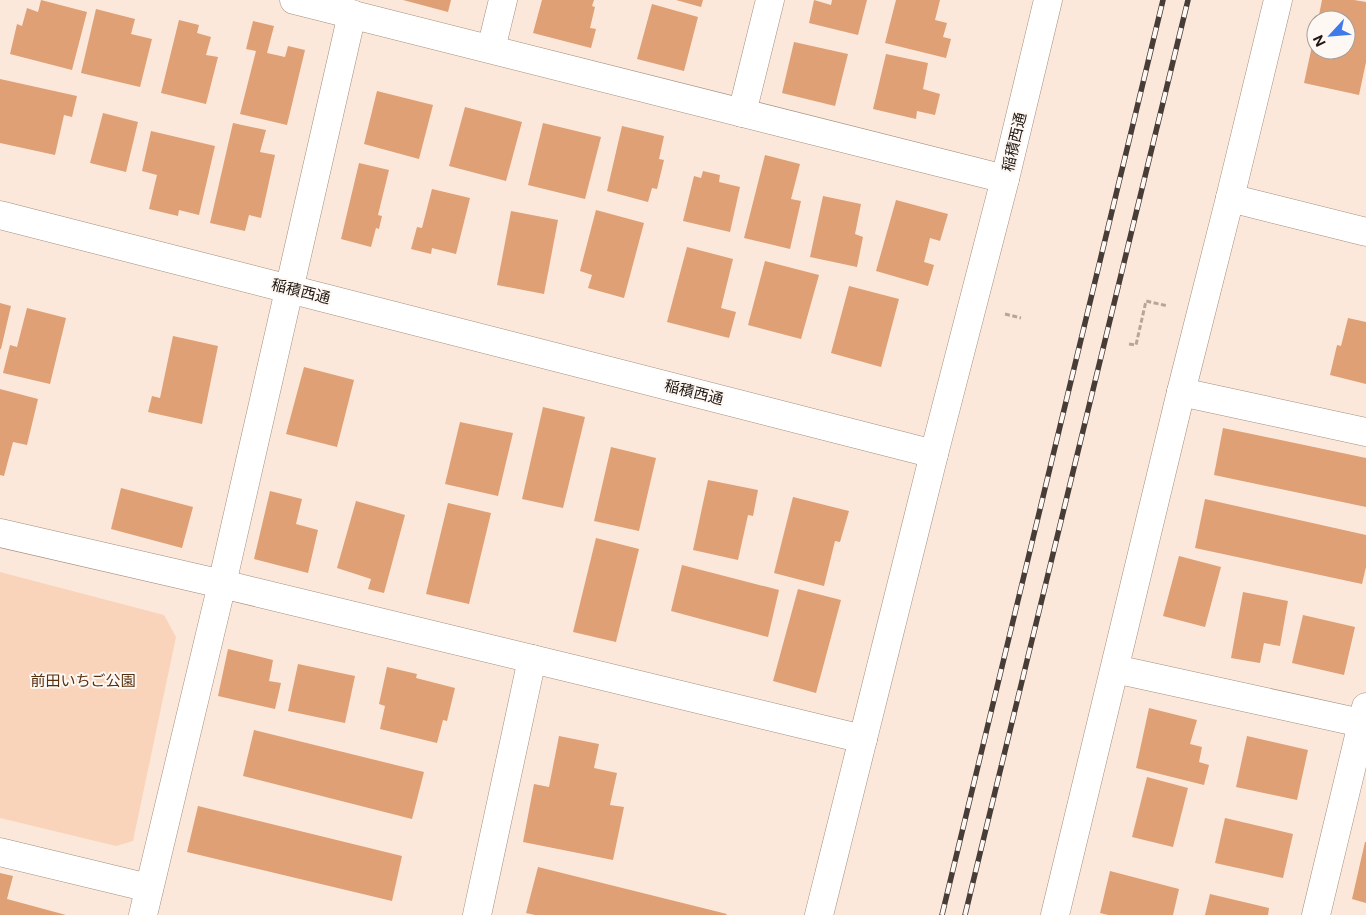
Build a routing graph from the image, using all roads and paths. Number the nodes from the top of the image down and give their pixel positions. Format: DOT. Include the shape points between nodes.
graph roads {
  1 [pos="294,0"];
  2 [pos="503,0"];
  3 [pos="770,0"];
  4 [pos="1048,0"];
  5 [pos="1278,0"];
  6 [pos="352,14"];
  7 [pos="491,49"];
  8 [pos="742,113"];
  9 [pos="1005,179"];
  10 [pos="1230,198"];
  11 [pos="0,215"];
  12 [pos="1366,232"];
  13 [pos="290,288"];
  14 [pos="1170,307"];
  15 [pos="998,312"];
  16 [pos="1021,318"];
  17 [pos="1129,344"];
  18 [pos="1181,392"];
  19 [pos="1366,432"];
  20 [pos="934,454"];
  21 [pos="0,533"];
  22 [pos="222,584"];
  23 [pos="532,659"];
  24 [pos="1115,669"];
  25 [pos="1365,718"];
  26 [pos="863,739"];
  27 [pos="0,852"];
  28 [pos="149,888"];
  29 [pos="143,915"];
  30 [pos="477,915"];
  31 [pos="819,915"];
  32 [pos="1055,915"];
  33 [pos="1316,915"];
  1 -- 6 [label="street"];
  2 -- 7 [label="street"];
  3 -- 8 [label="street"];
  4 -- 9 [label="street, 稲積西通"];
  5 -- 10 [label="street"];
  6 -- 7 [label="street"];
  6 -- 13 [label="street"];
  7 -- 8 [label="street"];
  8 -- 9 [label="street"];
  9 -- 20 [label="street, 稲積西通"];
  10 -- 12 [label="street"];
  10 -- 18 [label="street"];
  11 -- 13 [label="street, 稲積西通"];
  13 -- 20 [label="street, 稲積西通"];
  13 -- 22 [label="street"];
  14 -- 17 [label="path" via="1146,301 1136,345"];
  15 -- 16 [label="path"];
  18 -- 19 [label="street"];
  18 -- 24 [label="street"];
  20 -- 26 [label="street"];
  21 -- 22 [label="street"];
  22 -- 23 [label="street"];
  22 -- 28 [label="street"];
  23 -- 26 [label="street"];
  23 -- 30 [label="street"];
  24 -- 25 [label="street"];
  24 -- 32 [label="street"];
  25 -- 33 [label="street"];
  26 -- 31 [label="street"];
  27 -- 28 [label="street"];
  28 -- 29 [label="street"];
}
